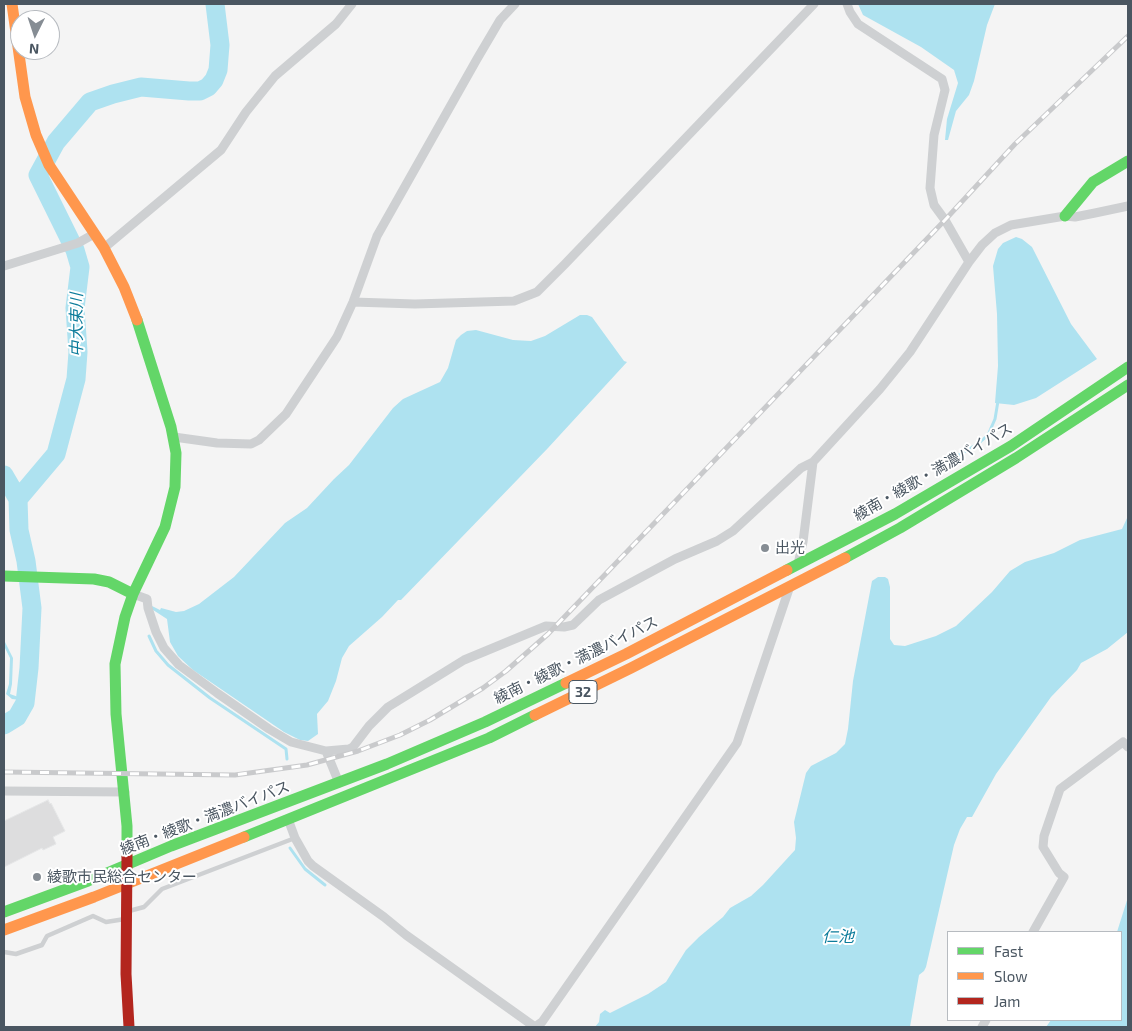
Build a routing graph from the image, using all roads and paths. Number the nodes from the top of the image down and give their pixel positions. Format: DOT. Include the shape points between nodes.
graph roads {
  1 [pos="12,4"];
  2 [pos="352,4"];
  3 [pos="515,4"];
  4 [pos="814,4"];
  5 [pos="848,4"];
  6 [pos="1128,161"];
  7 [pos="1128,206"];
  8 [pos="1066,216"];
  9 [pos="94,234"];
  10 [pos="104,248"];
  11 [pos="969,262"];
  12 [pos="4,266"];
  13 [pos="353,302"];
  14 [pos="1128,367"];
  15 [pos="1128,385"];
  16 [pos="174,438"];
  17 [pos="813,462"];
  18 [pos="798,565"];
  19 [pos="9,576"];
  20 [pos="789,588"];
  21 [pos="133,594"];
  22 [pos="1128,747"];
  23 [pos="326,750"];
  24 [pos="339,783"];
  25 [pos="4,791"];
  26 [pos="125,792"];
  27 [pos="288,819"];
  28 [pos="295,838"];
  29 [pos="127,864"];
  30 [pos="127,883"];
  31 [pos="4,912"];
  32 [pos="126,915"];
  33 [pos="4,930"];
  34 [pos="1034,931"];
  35 [pos="4,952"];
  36 [pos="129,1027"];
  37 [pos="535,1027"];
  1 -- 9 [label="main road" via="25,97 36,135 49,165"];
  2 -- 10 [label="street" via="336,24 275,76 221,150"];
  3 -- 13 [label="street" via="500,20 377,236"];
  4 -- 13 [label="street" via="537,292 514,301"];
  5 -- 11 [label="street" via="858,24 942,79 945,90 934,134 930,188 934,205"];
  6 -- 8 [label="main road" via="1093,182"];
  7 -- 8 [label="street" via="1076,217"];
  8 -- 11 [label="street" via="1011,225 982,245"];
  9 -- 10 [label="main road"];
  9 -- 12 [label="street" via="78,243"];
  10 -- 16 [label="main road" via="131,304"];
  11 -- 17 [label="street" via="910,352"];
  13 -- 16 [label="street" via="337,337 309,381 286,414 259,440 243,444"];
  14 -- 18 [label="main road, 綾南・綾歌・満濃バイパス / 32" via="1011,446 895,514"];
  15 -- 20 [label="main road, 綾南・綾歌・満濃バイパス / 32" via="908,523"];
  16 -- 21 [label="main road" via="177,469 171,506 165,527"];
  17 -- 18 [label="street"];
  17 -- 23 [label="street" via="800,468 733,531 717,541 675,559 599,600 572,625 546,626 464,660 388,707 349,749"];
  18 -- 20 [label="street"];
  18 -- 24 [label="main road, 綾南・綾歌・満濃バイパス / 32" via="485,722"];
  19 -- 21 [label="main road" via="94,579 109,582"];
  20 -- 27 [label="main road, 綾南・綾歌・満濃バイパス / 32" via="489,738"];
  20 -- 37 [label="street" via="737,744 542,1022"];
  21 -- 23 [label="street" via="147,599 164,648 178,665 291,742"];
  21 -- 26 [label="main road" via="119,638 115,664 116,714"];
  22 -- 34 [label="street" via="1123,742 1060,789 1043,848 1064,877"];
  23 -- 24 [label="street"];
  24 -- 29 [label="main road, 綾南・綾歌・満濃バイパス / 32"];
  25 -- 26 [label="street"];
  26 -- 29 [label="main road"];
  27 -- 28 [label="street"];
  27 -- 30 [label="main road, 綾南・綾歌・満濃バイパス / 32"];
  28 -- 32 [label="lane" via="162,889 144,908"];
  28 -- 37 [label="street" via="313,866"];
  29 -- 30 [label="main road"];
  29 -- 31 [label="main road, 綾南・綾歌・満濃バイパス / 32"];
  30 -- 32 [label="main road"];
  30 -- 33 [label="main road, 綾南・綾歌・満濃バイパス / 32"];
  32 -- 35 [label="lane" via="106,922 93,916 47,936 42,945 16,954"];
  32 -- 36 [label="main road"];
}
